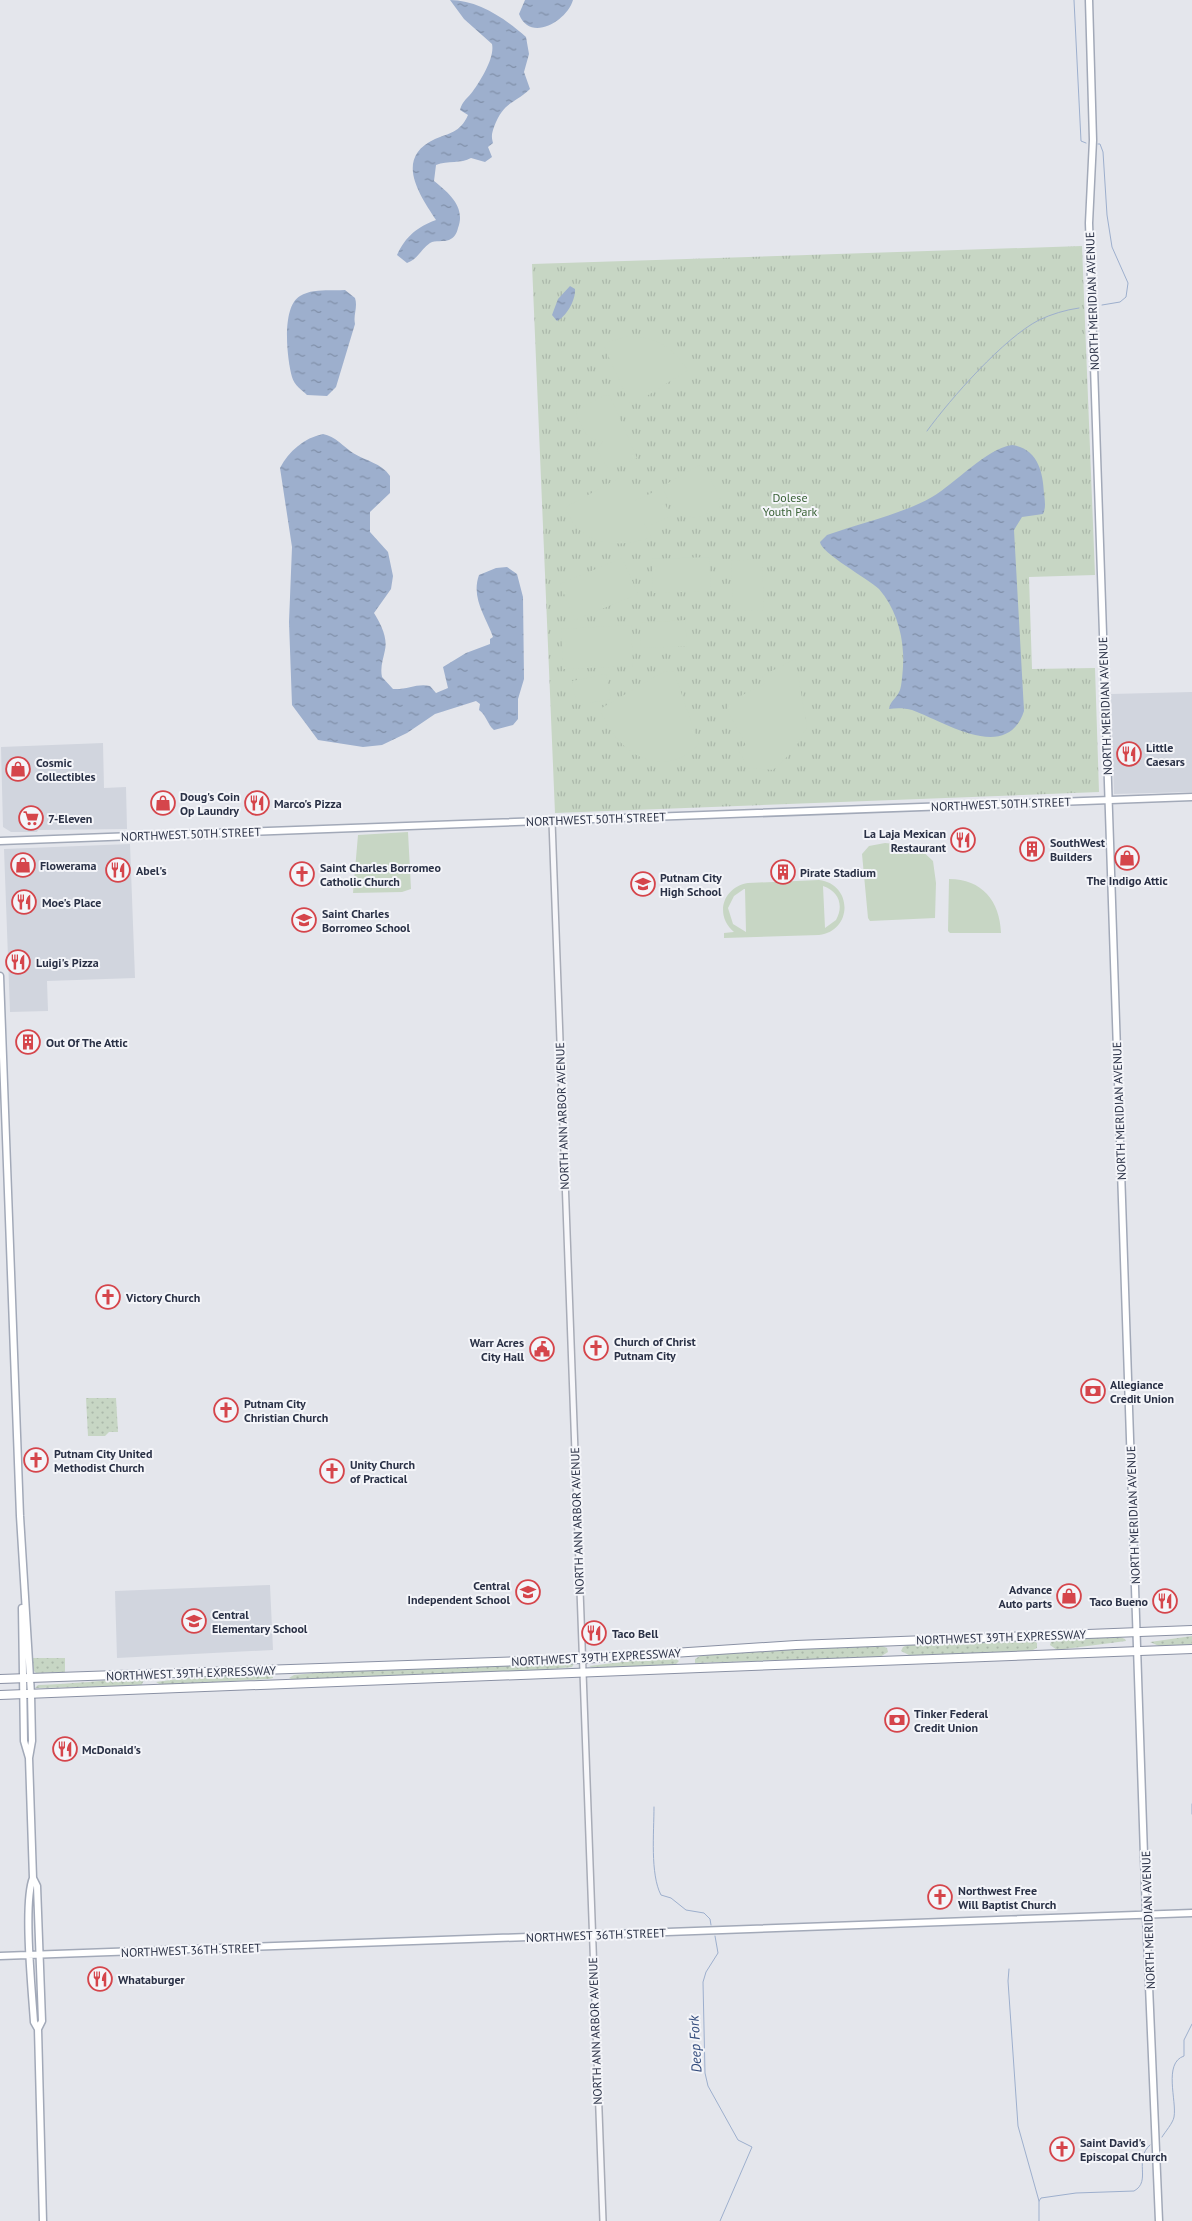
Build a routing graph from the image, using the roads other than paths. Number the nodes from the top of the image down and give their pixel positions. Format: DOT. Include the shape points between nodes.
graph roads {
  1 [pos="1088,0"];
  2 [pos="1192,797"];
  3 [pos="1108,800"];
  4 [pos="552,821"];
  5 [pos="0,841"];
  6 [pos="0,976"];
  7 [pos="1192,1630"];
  8 [pos="1138,1632"];
  9 [pos="1192,1650"];
  10 [pos="1138,1652"];
  11 [pos="582,1659"];
  12 [pos="582,1674"];
  13 [pos="26,1679"];
  14 [pos="0,1680"];
  15 [pos="22,1694"];
  16 [pos="31,1694"];
  17 [pos="0,1695"];
  18 [pos="29,1758"];
  19 [pos="33,1878"];
  20 [pos="1192,1913"];
  21 [pos="1146,1915"];
  22 [pos="592,1935"];
  23 [pos="31,1955"];
  24 [pos="40,1955"];
  25 [pos="0,1956"];
  26 [pos="38,2029"];
  27 [pos="43,2221"];
  28 [pos="603,2221"];
  29 [pos="1159,2221"];
  1 -- 3 [label="main road, NORTH MERIDIAN AVENUE" via="1093,140 1089,223"];
  2 -- 3 [label="main road, NORTHWEST 50TH STREET"];
  3 -- 4 [label="main road, NORTHWEST 50TH STREET"];
  3 -- 8 [label="main road, NORTH MERIDIAN AVENUE"];
  4 -- 5 [label="main road, NORTHWEST 50TH STREET"];
  4 -- 11 [label="street, NORTH ANN ARBOR AVENUE"];
  6 -- 13 [label="main road"];
  7 -- 8 [label="highway, NORTHWEST 39TH EXPRESSWAY"];
  8 -- 10 [label="main road, NORTH MERIDIAN AVENUE"];
  8 -- 11 [label="highway, NORTHWEST 39TH EXPRESSWAY" via="796,1644"];
  9 -- 10 [label="highway, NORTHWEST 39TH EXPRESSWAY"];
  10 -- 12 [label="highway, NORTHWEST 39TH EXPRESSWAY"];
  10 -- 21 [label="main road, NORTH MERIDIAN AVENUE"];
  11 -- 12 [label="street, NORTH ANN ARBOR AVENUE"];
  11 -- 13 [label="highway, NORTHWEST 39TH EXPRESSWAY"];
  12 -- 16 [label="highway, NORTHWEST 39TH EXPRESSWAY"];
  12 -- 22 [label="street, NORTH ANN ARBOR AVENUE"];
  13 -- 14 [label="highway, NORTHWEST 39TH EXPRESSWAY"];
  13 -- 15 [label="main road"];
  13 -- 16 [label="main road"];
  15 -- 16 [label="highway, NORTHWEST 39TH EXPRESSWAY"];
  15 -- 17 [label="highway, NORTHWEST 39TH EXPRESSWAY"];
  15 -- 18 [label="main road" via="24,1741"];
  16 -- 18 [label="main road"];
  18 -- 19 [label="main road"];
  19 -- 23 [label="main road" via="30,1887"];
  19 -- 24 [label="main road" via="37,1886"];
  20 -- 21 [label="main road, NORTHWEST 36TH STREET"];
  21 -- 22 [label="main road, NORTHWEST 36TH STREET"];
  21 -- 29 [label="main road, NORTH MERIDIAN AVENUE"];
  22 -- 24 [label="main road, NORTHWEST 36TH STREET"];
  22 -- 28 [label="street, NORTH ANN ARBOR AVENUE"];
  23 -- 24 [label="main road, NORTHWEST 36TH STREET"];
  23 -- 25 [label="main road, NORTHWEST 36TH STREET"];
  23 -- 26 [label="main road" via="34,2022"];
  24 -- 26 [label="main road" via="42,2021"];
  26 -- 27 [label="main road"];
}
